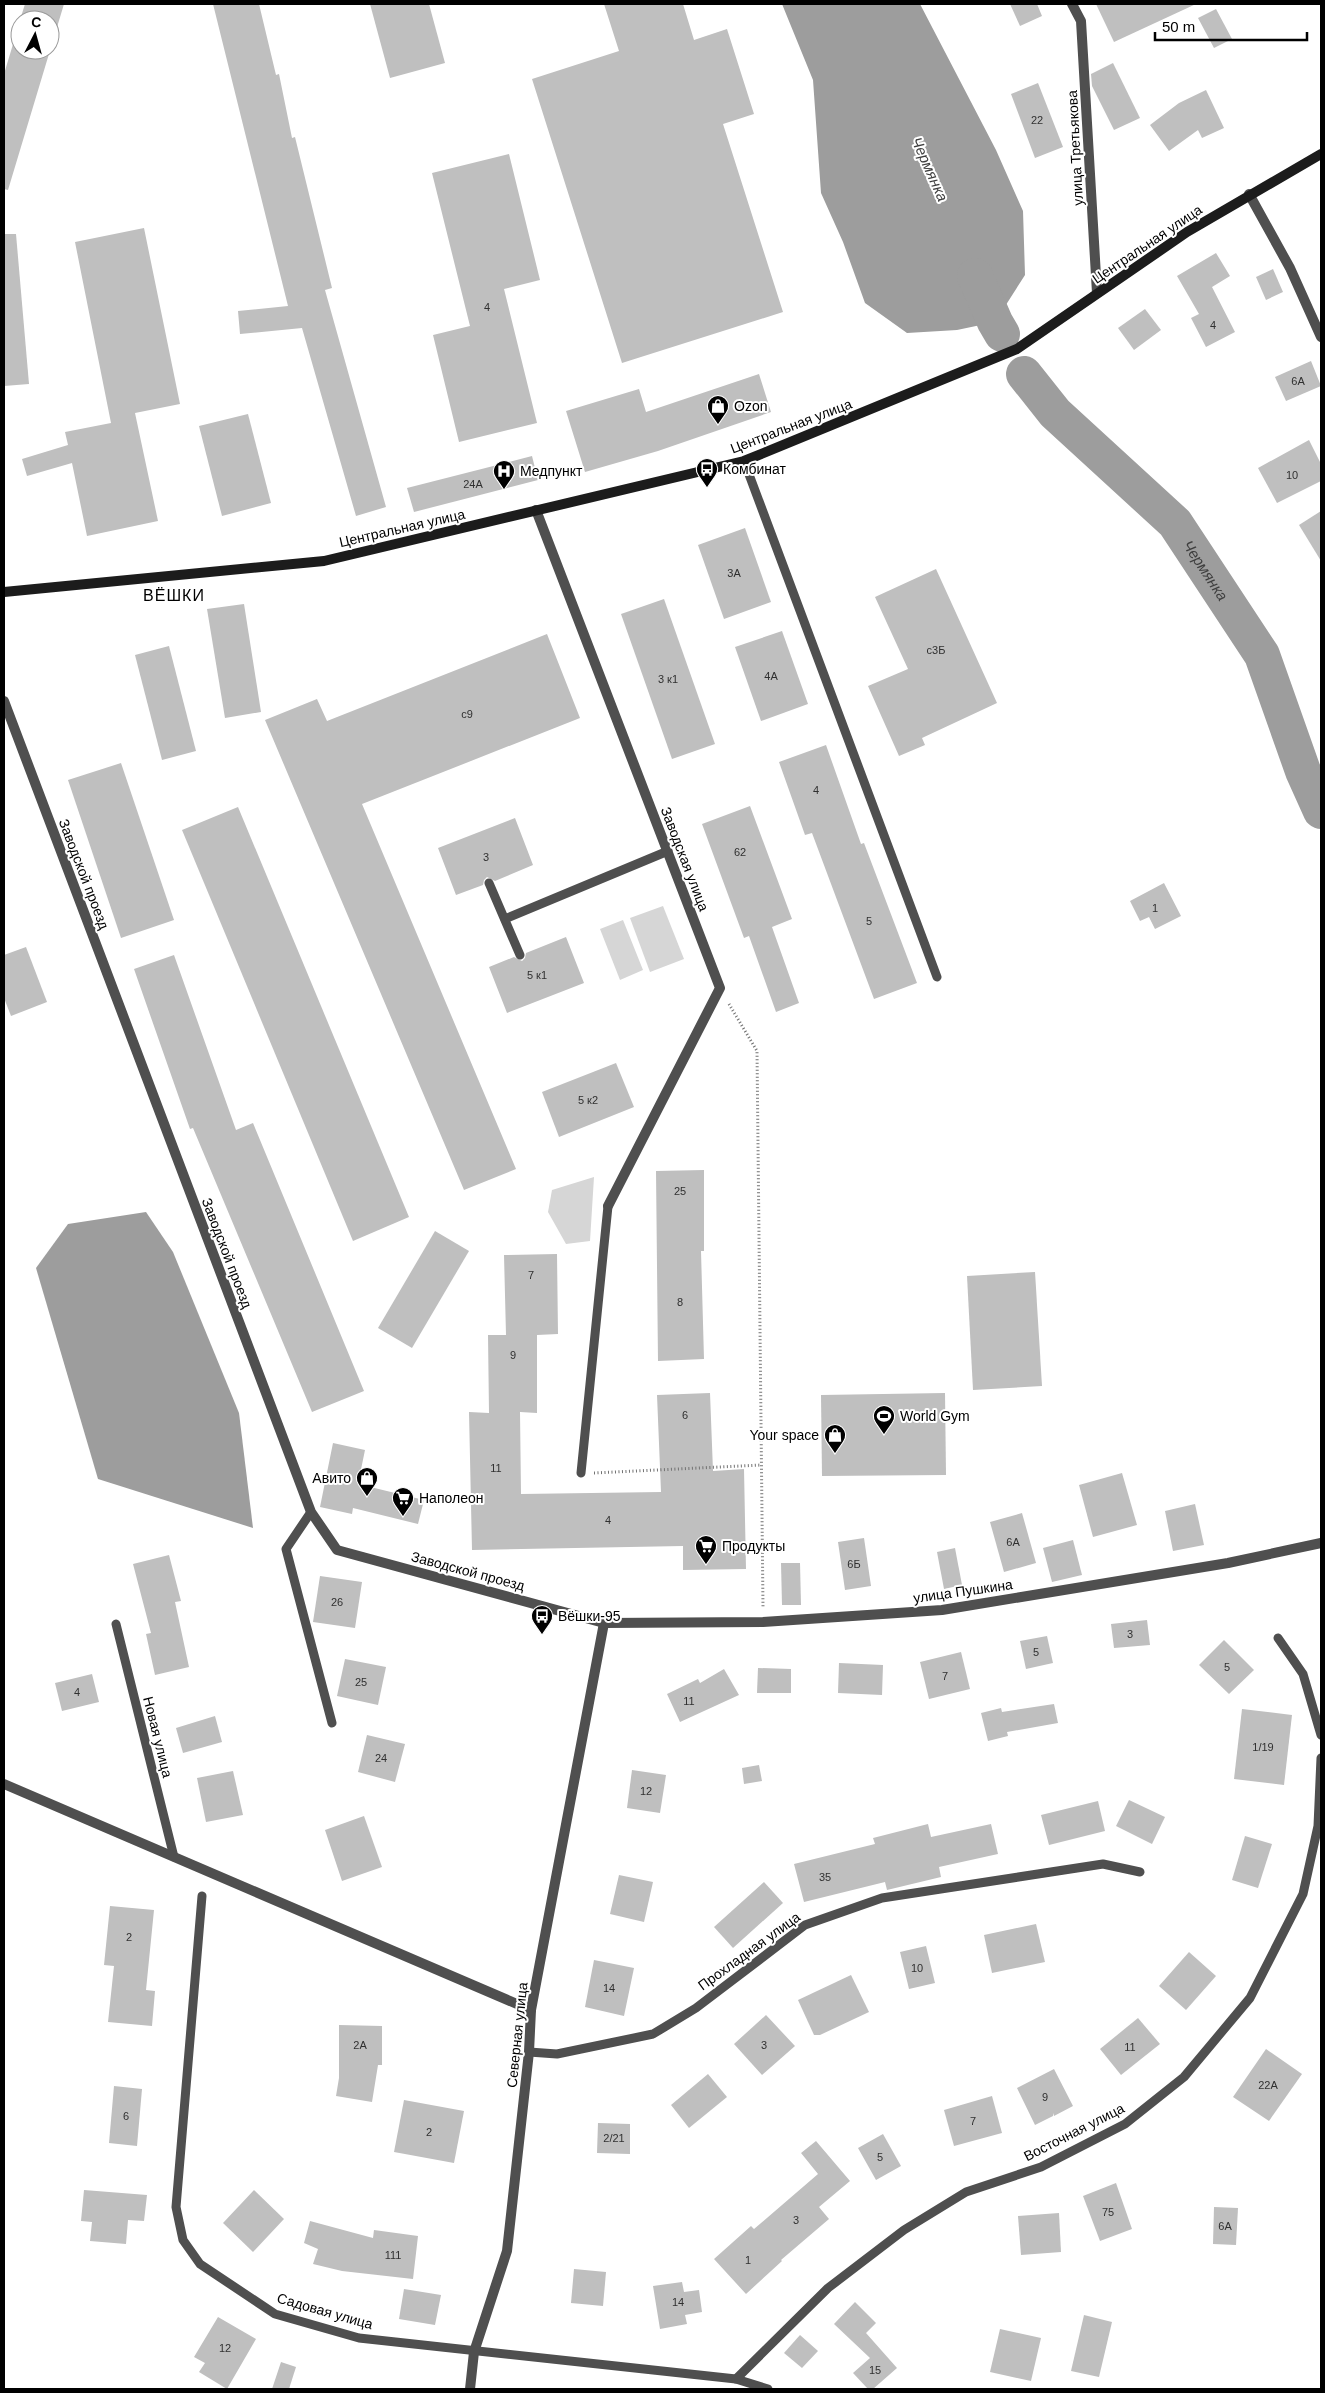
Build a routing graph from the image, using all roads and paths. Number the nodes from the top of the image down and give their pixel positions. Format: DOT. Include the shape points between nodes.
graph roads {
  1 [pos="1072,4"];
  2 [pos="1321,154"];
  3 [pos="1248,194"];
  4 [pos="1097,294"];
  5 [pos="1321,337"];
  6 [pos="744,461"];
  7 [pos="536,510"];
  8 [pos="4,592"];
  9 [pos="4,701"];
  10 [pos="668,851"];
  11 [pos="489,883"];
  12 [pos="505,919"];
  13 [pos="520,955"];
  14 [pos="938,976"];
  15 [pos="720,988"];
  16 [pos="608,1206"];
  17 [pos="761,1465"];
  18 [pos="581,1473"];
  19 [pos="311,1512"];
  20 [pos="1321,1542"];
  21 [pos="763,1622"];
  22 [pos="604,1623"];
  23 [pos="116,1624"];
  24 [pos="1278,1638"];
  25 [pos="332,1723"];
  26 [pos="1321,1735"];
  27 [pos="1321,1758"];
  28 [pos="4,1784"];
  29 [pos="174,1857"];
  30 [pos="1140,1872"];
  31 [pos="202,1896"];
  32 [pos="532,2010"];
  33 [pos="529,2052"];
  34 [pos="474,2352"];
  35 [pos="736,2379"];
  36 [pos="470,2389"];
  37 [pos="768,2389"];
  1 -- 4 [label="street, улица Третьякова" via="1081,21"];
  2 -- 3 [label="street, Центральная улица"];
  3 -- 4 [label="street, Центральная улица"];
  3 -- 5 [label="street" via="1290,268"];
  4 -- 6 [label="street, Центральная улица" via="1017,349"];
  6 -- 7 [label="street, Центральная улица"];
  6 -- 14 [label="lane"];
  7 -- 8 [label="street, Центральная улица" via="324,561"];
  7 -- 10 [label="street, Заводская улица"];
  9 -- 19 [label="street, Заводской проезд"];
  10 -- 12 [label="lane"];
  10 -- 15 [label="street, Заводская улица"];
  11 -- 12 [label="lane"];
  12 -- 13 [label="lane"];
  15 -- 16 [label="street"];
  15 -- 17 [label="path" via="757,1051"];
  16 -- 18 [label="lane"];
  17 -- 18 [label="path"];
  17 -- 21 [label="path"];
  19 -- 22 [label="street, Заводской проезд" via="337,1550"];
  19 -- 25 [label="lane" via="286,1549"];
  20 -- 21 [label="street, улица Пушкина" via="1228,1563 942,1610"];
  21 -- 22 [label="street, улица Пушкина"];
  22 -- 32 [label="street, Северная улица"];
  23 -- 29 [label="lane, Новая улица"];
  24 -- 26 [label="lane" via="1303,1674"];
  27 -- 35 [label="lane, Восточная улица" via="1318,1826 1303,1894 1250,1998 1184,2077 1125,2124 1041,2167 966,2192 904,2230 828,2288"];
  28 -- 29 [label="street"];
  29 -- 32 [label="street"];
  30 -- 33 [label="lane, Прохладная улица" via="1103,1864 882,1898 805,1925 696,2008 653,2034 557,2054"];
  31 -- 34 [label="lane, Садовая улица" via="177,2178 176,2207 183,2240 200,2264 275,2314 359,2338"];
  32 -- 33 [label="street, Северная улица"];
  33 -- 34 [label="street, Северная улица" via="507,2251"];
  34 -- 35 [label="lane, Садовая улица"];
  34 -- 36 [label="street, Северная улица"];
  35 -- 37 [label="lane, Садовая улица"];
}
